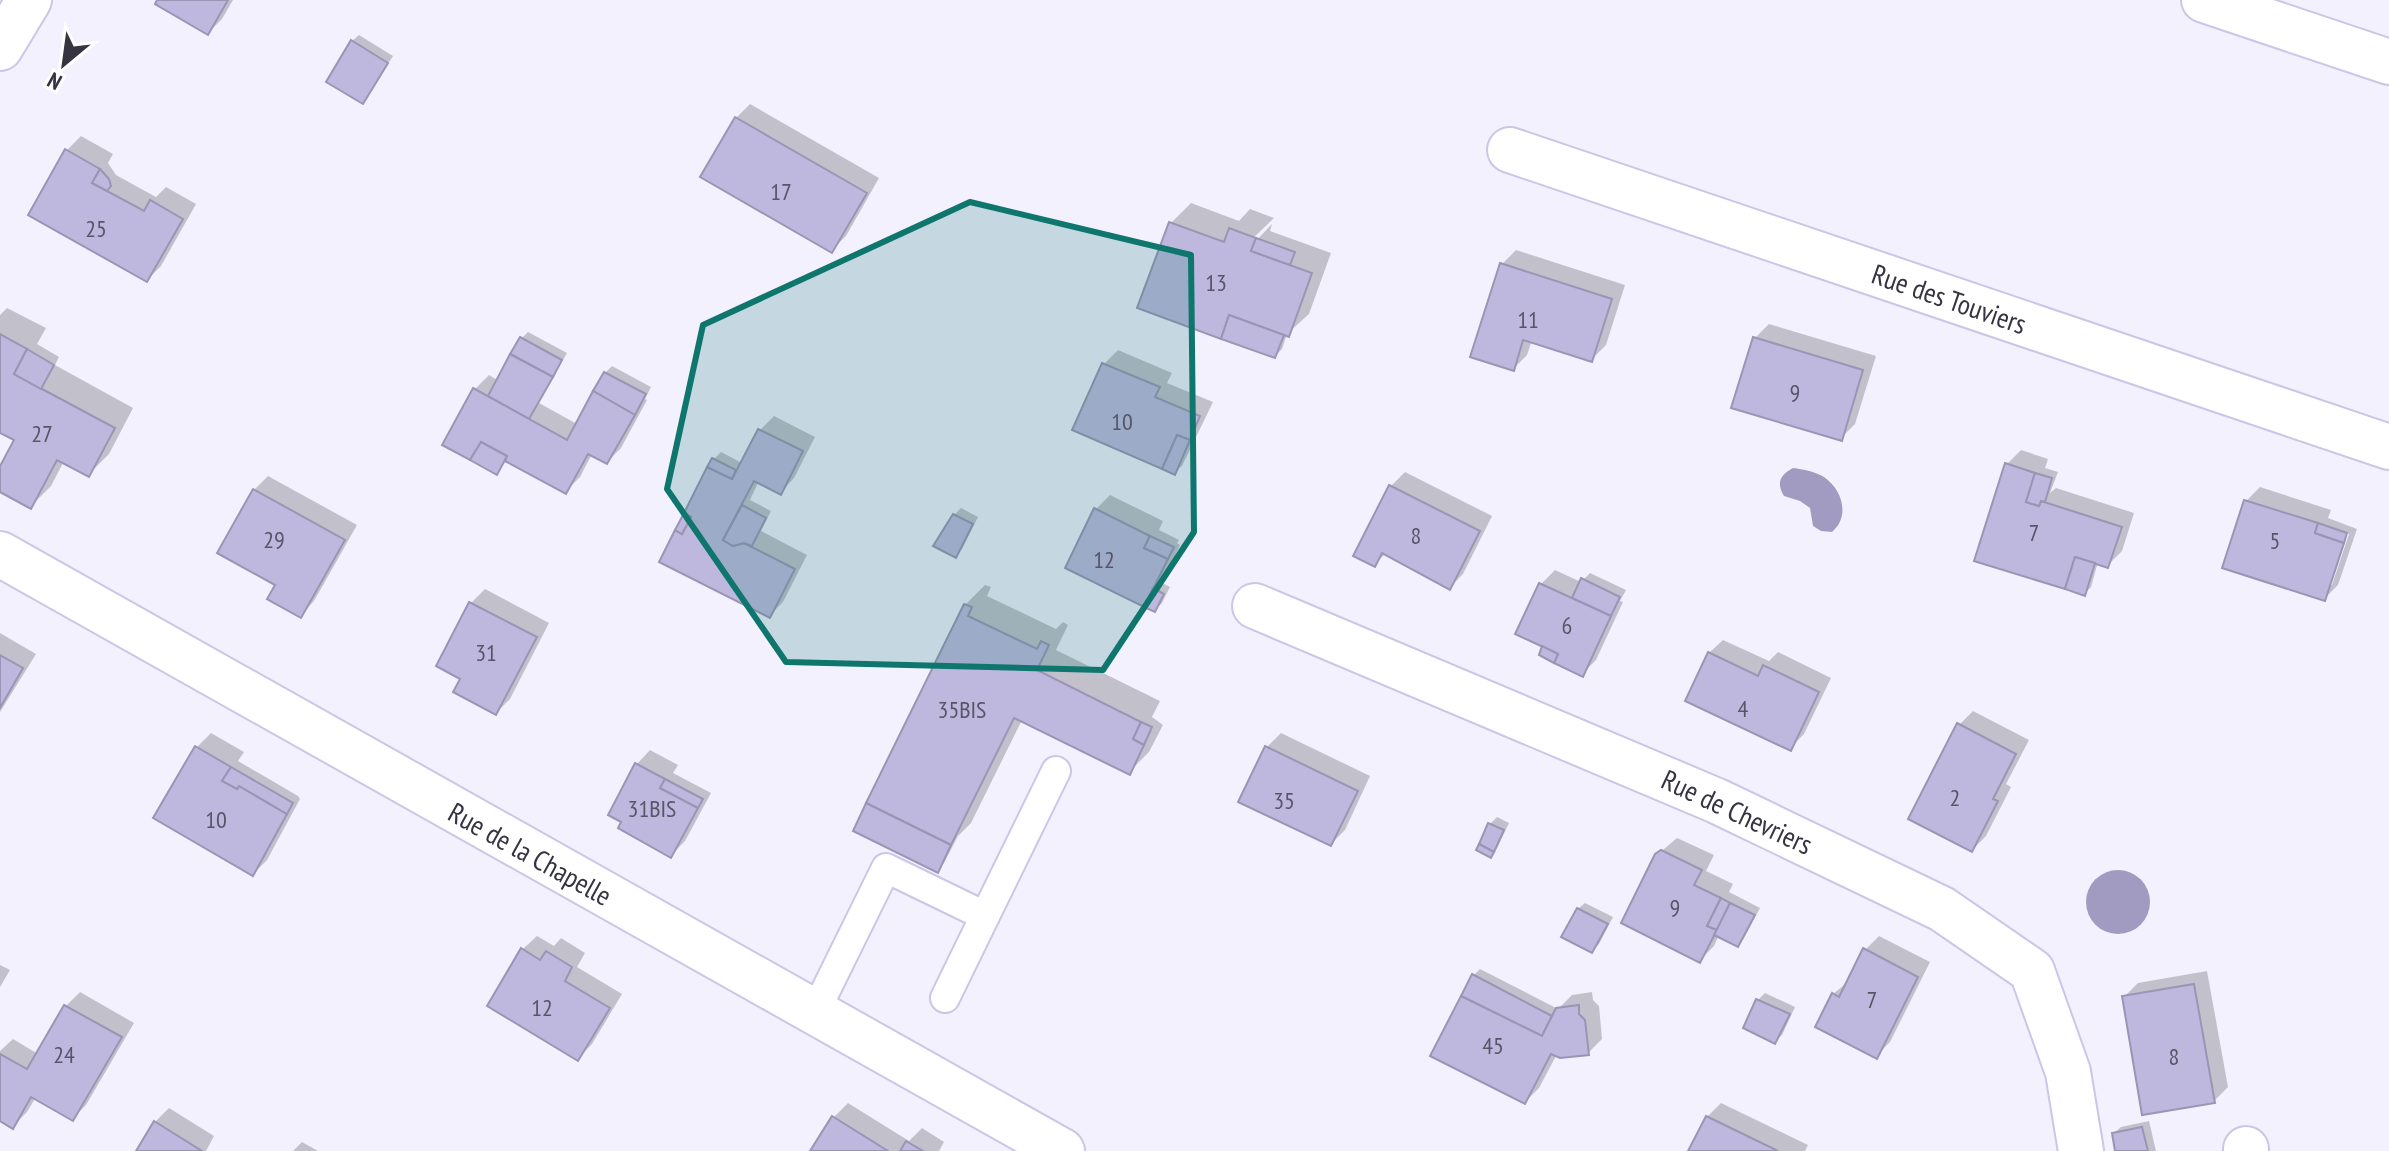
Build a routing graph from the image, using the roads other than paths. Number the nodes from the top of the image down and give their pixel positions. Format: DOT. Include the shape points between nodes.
graph roads {
  1 [pos="29,0"];
  2 [pos="2204,0"];
  3 [pos="0,48"];
  4 [pos="2389,62"];
  5 [pos="1510,150"];
  6 [pos="2389,447"];
  7 [pos="0,554"];
  8 [pos="1255,606"];
  9 [pos="1056,771"];
  10 [pos="985,916"];
  11 [pos="945,998"];
  12 [pos="814,1014"];
  13 [pos="1062,1151"];
  14 [pos="2081,1151"];
  1 -- 3 [label="street"];
  2 -- 4 [label="street"];
  5 -- 6 [label="street, Rue des Touviers"];
  7 -- 12 [label="street, Rue de la Chapelle"];
  8 -- 14 [label="street, Rue de Chevriers" via="1717,801 1942,909 2032,971 2068,1072"];
  9 -- 10 [label="lane"];
  10 -- 11 [label="lane"];
  10 -- 12 [label="lane" via="886,868"];
  12 -- 13 [label="street, Rue de la Chapelle"];
}
